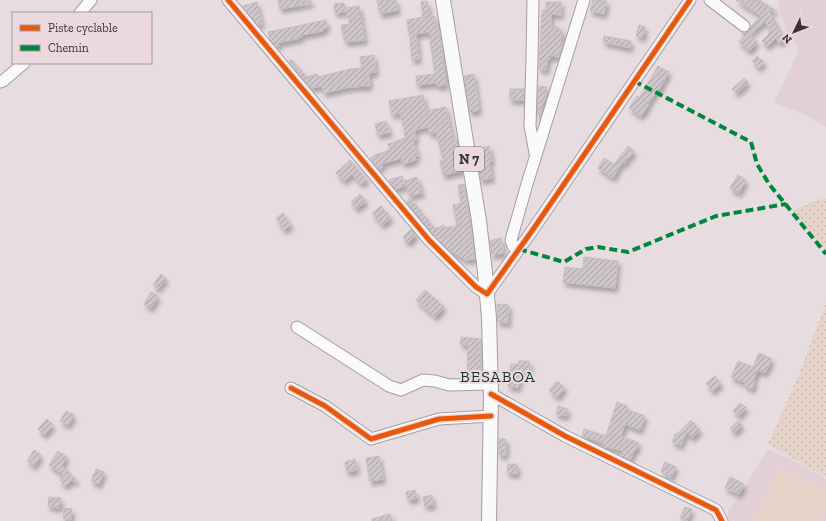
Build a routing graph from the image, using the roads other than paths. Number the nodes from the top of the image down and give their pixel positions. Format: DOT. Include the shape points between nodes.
graph roads {
  1 [pos="91,0"];
  2 [pos="228,0"];
  3 [pos="442,0"];
  4 [pos="533,0"];
  5 [pos="584,0"];
  6 [pos="690,0"];
  7 [pos="710,0"];
  8 [pos="81,12"];
  9 [pos="744,26"];
  10 [pos="23,64"];
  11 [pos="0,82"];
  12 [pos="536,155"];
  13 [pos="519,249"];
  14 [pos="487,294"];
  15 [pos="296,327"];
  16 [pos="291,388"];
  17 [pos="490,389"];
  18 [pos="491,416"];
  19 [pos="489,521"];
  20 [pos="722,521"];
  1 -- 8 [label="street"];
  2 -- 14 [label="street" via="429,240 476,287"];
  3 -- 14 [label="main road, N 7" via="479,221"];
  4 -- 12 [label="street" via="530,126"];
  5 -- 12 [label="street"];
  6 -- 13 [label="street"];
  7 -- 9 [label="street"];
  10 -- 11 [label="street"];
  12 -- 13 [label="street" via="511,240 513,246"];
  13 -- 14 [label="street"];
  14 -- 17 [label="main road, N 7"];
  15 -- 17 [label="street" via="389,386 401,390 423,380"];
  16 -- 18 [label="street" via="325,406 371,439 439,418"];
  17 -- 18 [label="main road, N 7"];
  17 -- 20 [label="street" via="565,436 716,510"];
  18 -- 19 [label="main road, N 7"];
}
